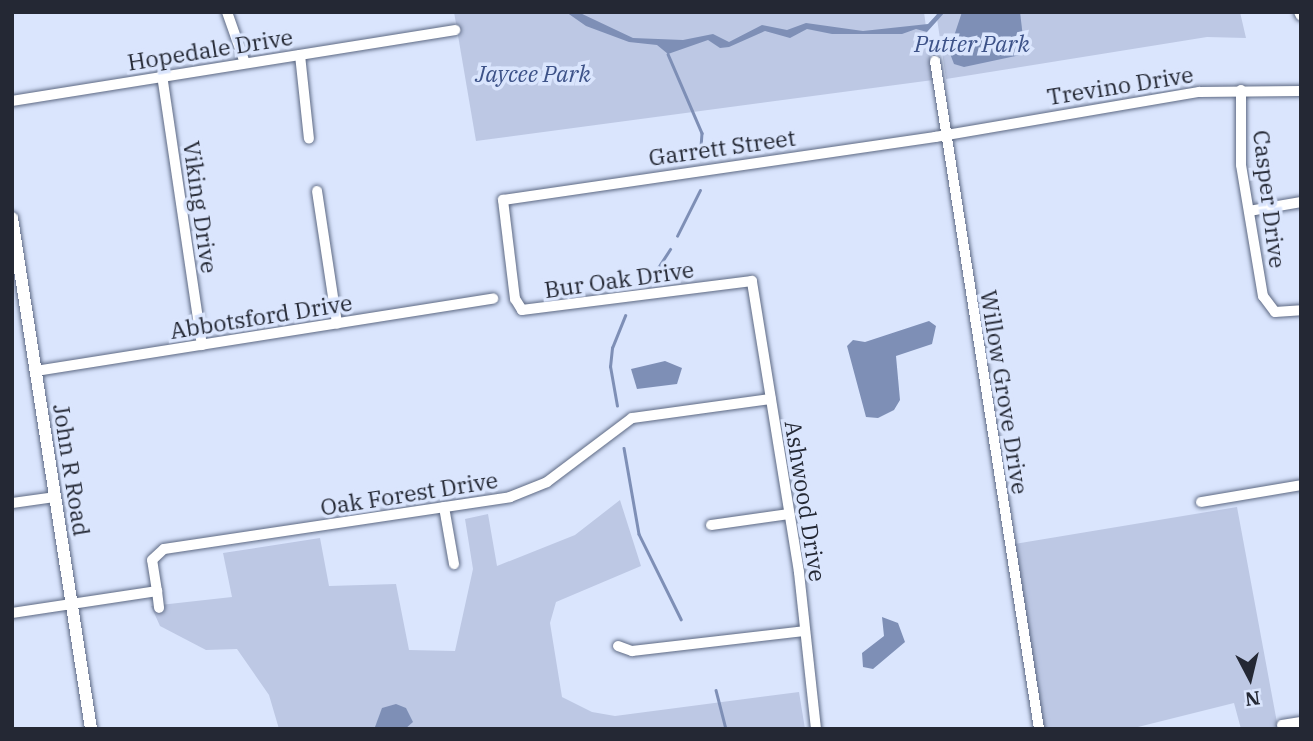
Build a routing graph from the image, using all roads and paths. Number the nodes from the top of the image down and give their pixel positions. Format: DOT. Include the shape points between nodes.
graph roads {
  1 [pos="227,12"];
  2 [pos="455,30"];
  3 [pos="300,55"];
  4 [pos="935,61"];
  5 [pos="245,63"];
  6 [pos="162,75"];
  7 [pos="1241,90"];
  8 [pos="1301,91"];
  9 [pos="12,101"];
  10 [pos="947,133"];
  11 [pos="309,138"];
  12 [pos="317,191"];
  13 [pos="503,200"];
  14 [pos="1301,202"];
  15 [pos="1249,211"];
  16 [pos="12,218"];
  17 [pos="752,281"];
  18 [pos="493,299"];
  19 [pos="1301,310"];
  20 [pos="337,323"];
  21 [pos="202,345"];
  22 [pos="36,371"];
  23 [pos="771,400"];
  24 [pos="1301,485"];
  25 [pos="55,496"];
  26 [pos="1201,502"];
  27 [pos="12,503"];
  28 [pos="444,507"];
  29 [pos="789,514"];
  30 [pos="711,525"];
  31 [pos="453,564"];
  32 [pos="157,591"];
  33 [pos="72,604"];
  34 [pos="159,608"];
  35 [pos="12,613"];
  36 [pos="804,631"];
  37 [pos="618,646"];
  38 [pos="1301,722"];
  39 [pos="1282,725"];
  40 [pos="92,729"];
  41 [pos="816,729"];
  42 [pos="1039,729"];
  1 -- 5 [label="street"];
  2 -- 3 [label="street, Hopedale Drive"];
  3 -- 5 [label="street, Hopedale Drive"];
  3 -- 11 [label="street"];
  4 -- 10 [label="street, Willow Grove Drive"];
  5 -- 6 [label="street, Hopedale Drive"];
  6 -- 9 [label="street, Hopedale Drive"];
  6 -- 21 [label="street, Viking Drive"];
  7 -- 8 [label="street, Trevino Drive"];
  7 -- 10 [label="street, Trevino Drive" via="1199,92"];
  7 -- 15 [label="street, Casper Drive" via="1240,155"];
  10 -- 13 [label="street, Garrett Street"];
  10 -- 42 [label="street, Willow Grove Drive"];
  12 -- 20 [label="street"];
  13 -- 17 [label="street, Bur Oak Drive" via="514,299 522,310"];
  14 -- 15 [label="street"];
  15 -- 19 [label="street, Casper Drive" via="1263,296 1273,310"];
  16 -- 22 [label="main road, John R Road"];
  17 -- 23 [label="street, Ashwood Drive"];
  18 -- 20 [label="street, Abbotsford Drive"];
  20 -- 21 [label="street, Abbotsford Drive"];
  21 -- 22 [label="street, Abbotsford Drive"];
  22 -- 25 [label="main road, John R Road"];
  23 -- 28 [label="street, Oak Forest Drive" via="640,416 615,428 531,491"];
  23 -- 29 [label="street, Ashwood Drive"];
  24 -- 26 [label="street"];
  25 -- 27 [label="street"];
  25 -- 33 [label="main road, John R Road"];
  28 -- 31 [label="street"];
  28 -- 32 [label="street, Oak Forest Drive" via="160,550 152,560"];
  29 -- 30 [label="street"];
  29 -- 36 [label="street, Ashwood Drive"];
  32 -- 33 [label="street"];
  32 -- 34 [label="street, Oak Forest Drive"];
  33 -- 35 [label="street"];
  33 -- 40 [label="main road, John R Road"];
  36 -- 37 [label="street" via="632,651"];
  36 -- 41 [label="street, Ashwood Drive"];
  38 -- 39 [label="street"];
}
